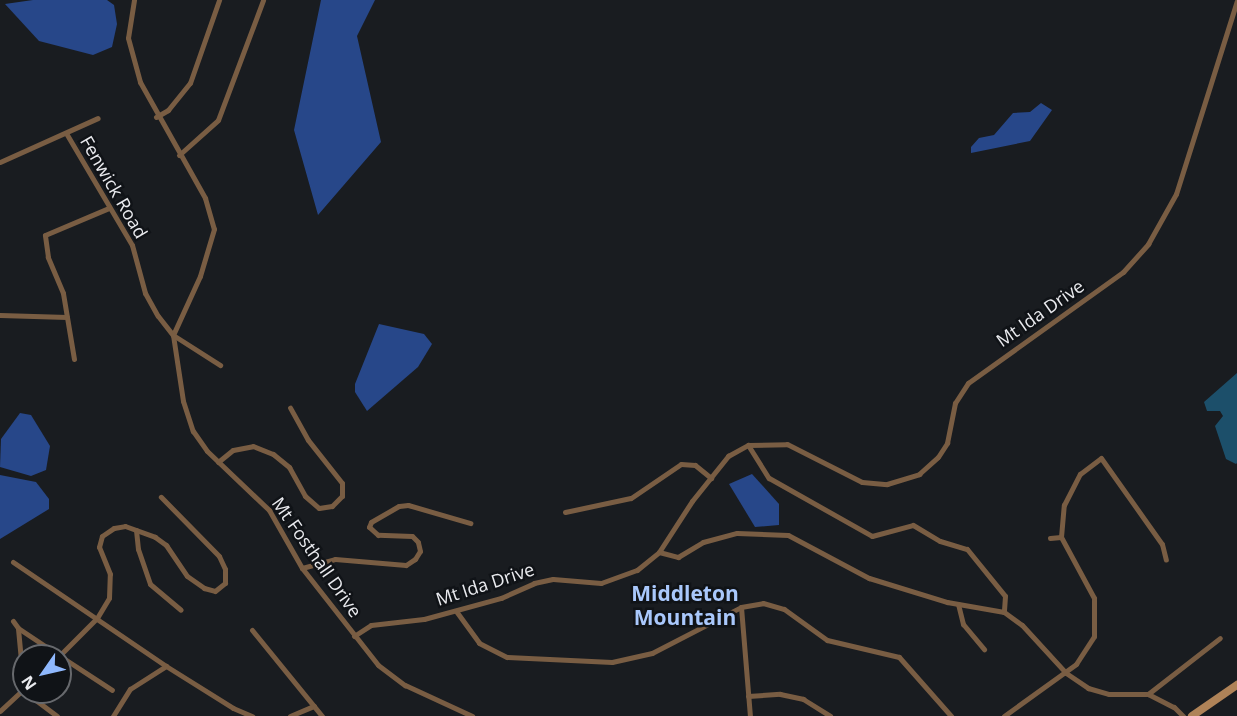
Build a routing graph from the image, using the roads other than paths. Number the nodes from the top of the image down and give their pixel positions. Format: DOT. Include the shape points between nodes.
graph roads {
  1 [pos="134,0"];
  2 [pos="219,0"];
  3 [pos="262,0"];
  4 [pos="1237,1"];
  5 [pos="156,117"];
  6 [pos="98,118"];
  7 [pos="66,133"];
  8 [pos="179,155"];
  9 [pos="0,162"];
  10 [pos="109,208"];
  11 [pos="0,315"];
  12 [pos="67,316"];
  13 [pos="173,335"];
  14 [pos="74,359"];
  15 [pos="220,365"];
  16 [pos="290,408"];
  17 [pos="748,446"];
  18 [pos="218,462"];
  19 [pos="711,478"];
  20 [pos="160,497"];
  21 [pos="565,512"];
  22 [pos="470,523"];
  23 [pos="136,530"];
  24 [pos="1061,537"];
  25 [pos="1050,538"];
  26 [pos="659,552"];
  27 [pos="1166,560"];
  28 [pos="13,562"];
  29 [pos="302,568"];
  30 [pos="958,604"];
  31 [pos="741,607"];
  32 [pos="181,610"];
  33 [pos="456,611"];
  34 [pos="1004,612"];
  35 [pos="97,618"];
  36 [pos="13,621"];
  37 [pos="18,628"];
  38 [pos="252,630"];
  39 [pos="354,636"];
  40 [pos="1220,638"];
  41 [pos="20,644"];
  42 [pos="41,644"];
  43 [pos="71,644"];
  44 [pos="984,649"];
  45 [pos="72,664"];
  46 [pos="166,666"];
  47 [pos="1065,673"];
  48 [pos="1237,685"];
  49 [pos="112,690"];
  50 [pos="1148,694"];
  51 [pos="748,696"];
  52 [pos="12,701"];
  53 [pos="41,704"];
  54 [pos="314,706"];
  55 [pos="0,711"];
  56 [pos="57,716"];
  57 [pos="113,716"];
  58 [pos="252,716"];
  59 [pos="290,716"];
  60 [pos="322,716"];
  61 [pos="472,716"];
  62 [pos="750,716"];
  63 [pos="830,716"];
  64 [pos="951,716"];
  65 [pos="1004,716"];
  66 [pos="1183,716"];
  67 [pos="1192,716"];
  1 -- 5 [label="street" via="128,38 140,82"];
  2 -- 5 [label="street" via="190,83 168,110"];
  3 -- 8 [label="street" via="222,111 205,136"];
  4 -- 17 [label="street, Mt Ida Drive" via="1176,194 1148,244 1114,279 968,382 955,403 947,443 938,457 919,474 887,484 862,482 787,444"];
  5 -- 8 [label="street"];
  6 -- 7 [label="street"];
  7 -- 9 [label="street"];
  7 -- 10 [label="street, Fenwick Road"];
  8 -- 13 [label="street" via="212,216 210,251"];
  10 -- 12 [label="street" via="45,234"];
  10 -- 13 [label="street, Fenwick Road" via="132,245 145,293"];
  11 -- 12 [label="street"];
  12 -- 14 [label="street"];
  13 -- 15 [label="street, Fenwick Road"];
  13 -- 18 [label="street, Mt Fosthall Drive" via="183,401 193,431"];
  16 -- 18 [label="street" via="308,440 342,483 342,496 333,506 319,508 305,496 289,467 273,454 253,446 233,450"];
  17 -- 19 [label="street, Mt Ida Drive" via="728,456"];
  17 -- 34 [label="street" via="769,478 872,536 913,525 940,542 951,542 976,556 1005,596"];
  18 -- 29 [label="street, Mt Fosthall Drive" via="268,510"];
  19 -- 21 [label="street" via="695,465 681,464 631,498"];
  19 -- 26 [label="street, Mt Ida Drive"];
  20 -- 23 [label="street" via="219,556 225,583 215,591 204,588 187,576 166,545"];
  22 -- 29 [label="street" via="408,505 399,506 370,522 369,527 378,535 412,536 418,542 415,559 406,565 334,559"];
  23 -- 32 [label="street" via="150,584"];
  23 -- 35 [label="street" via="114,528 102,536 99,547 110,574 109,598"];
  24 -- 25 [label="street"];
  24 -- 27 [label="street" via="1070,488 1080,474 1101,458 1161,543"];
  24 -- 47 [label="street" via="1094,598 1097,621 1088,648"];
  26 -- 30 [label="street" via="678,557 703,542 736,533 788,535 869,578"];
  26 -- 33 [label="street, Mt Ida Drive" via="637,570 617,579 543,581"];
  28 -- 35 [label="street"];
  29 -- 39 [label="street, Mt Fosthall Drive"];
  30 -- 34 [label="street"];
  30 -- 44 [label="street" via="963,624"];
  31 -- 33 [label="street" via="674,644 612,662 507,657 479,643"];
  31 -- 51 [label="street"];
  31 -- 64 [label="street" via="763,603 784,609 827,640 899,657"];
  33 -- 39 [label="street, Mt Ida Drive" via="371,625"];
  34 -- 47 [label="street" via="1022,625"];
  35 -- 43 [label="street"];
  35 -- 46 [label="street"];
  36 -- 37 [label="street"];
  37 -- 41 [label="street"];
  37 -- 42 [label="street"];
  38 -- 54 [label="street"];
  39 -- 61 [label="street, Mt Fosthall Drive" via="378,666 405,685"];
  40 -- 50 [label="street"];
  45 -- 49 [label="street"];
  46 -- 57 [label="street" via="130,689"];
  46 -- 58 [label="street"];
  47 -- 50 [label="street" via="1088,688 1109,694"];
  47 -- 65 [label="street"];
  48 -- 67 [label="street"];
  50 -- 66 [label="street"];
  51 -- 62 [label="street"];
  51 -- 63 [label="street" via="780,694 803,699"];
  52 -- 55 [label="street"];
  53 -- 56 [label="street"];
  54 -- 59 [label="street"];
  54 -- 60 [label="street"];
}
